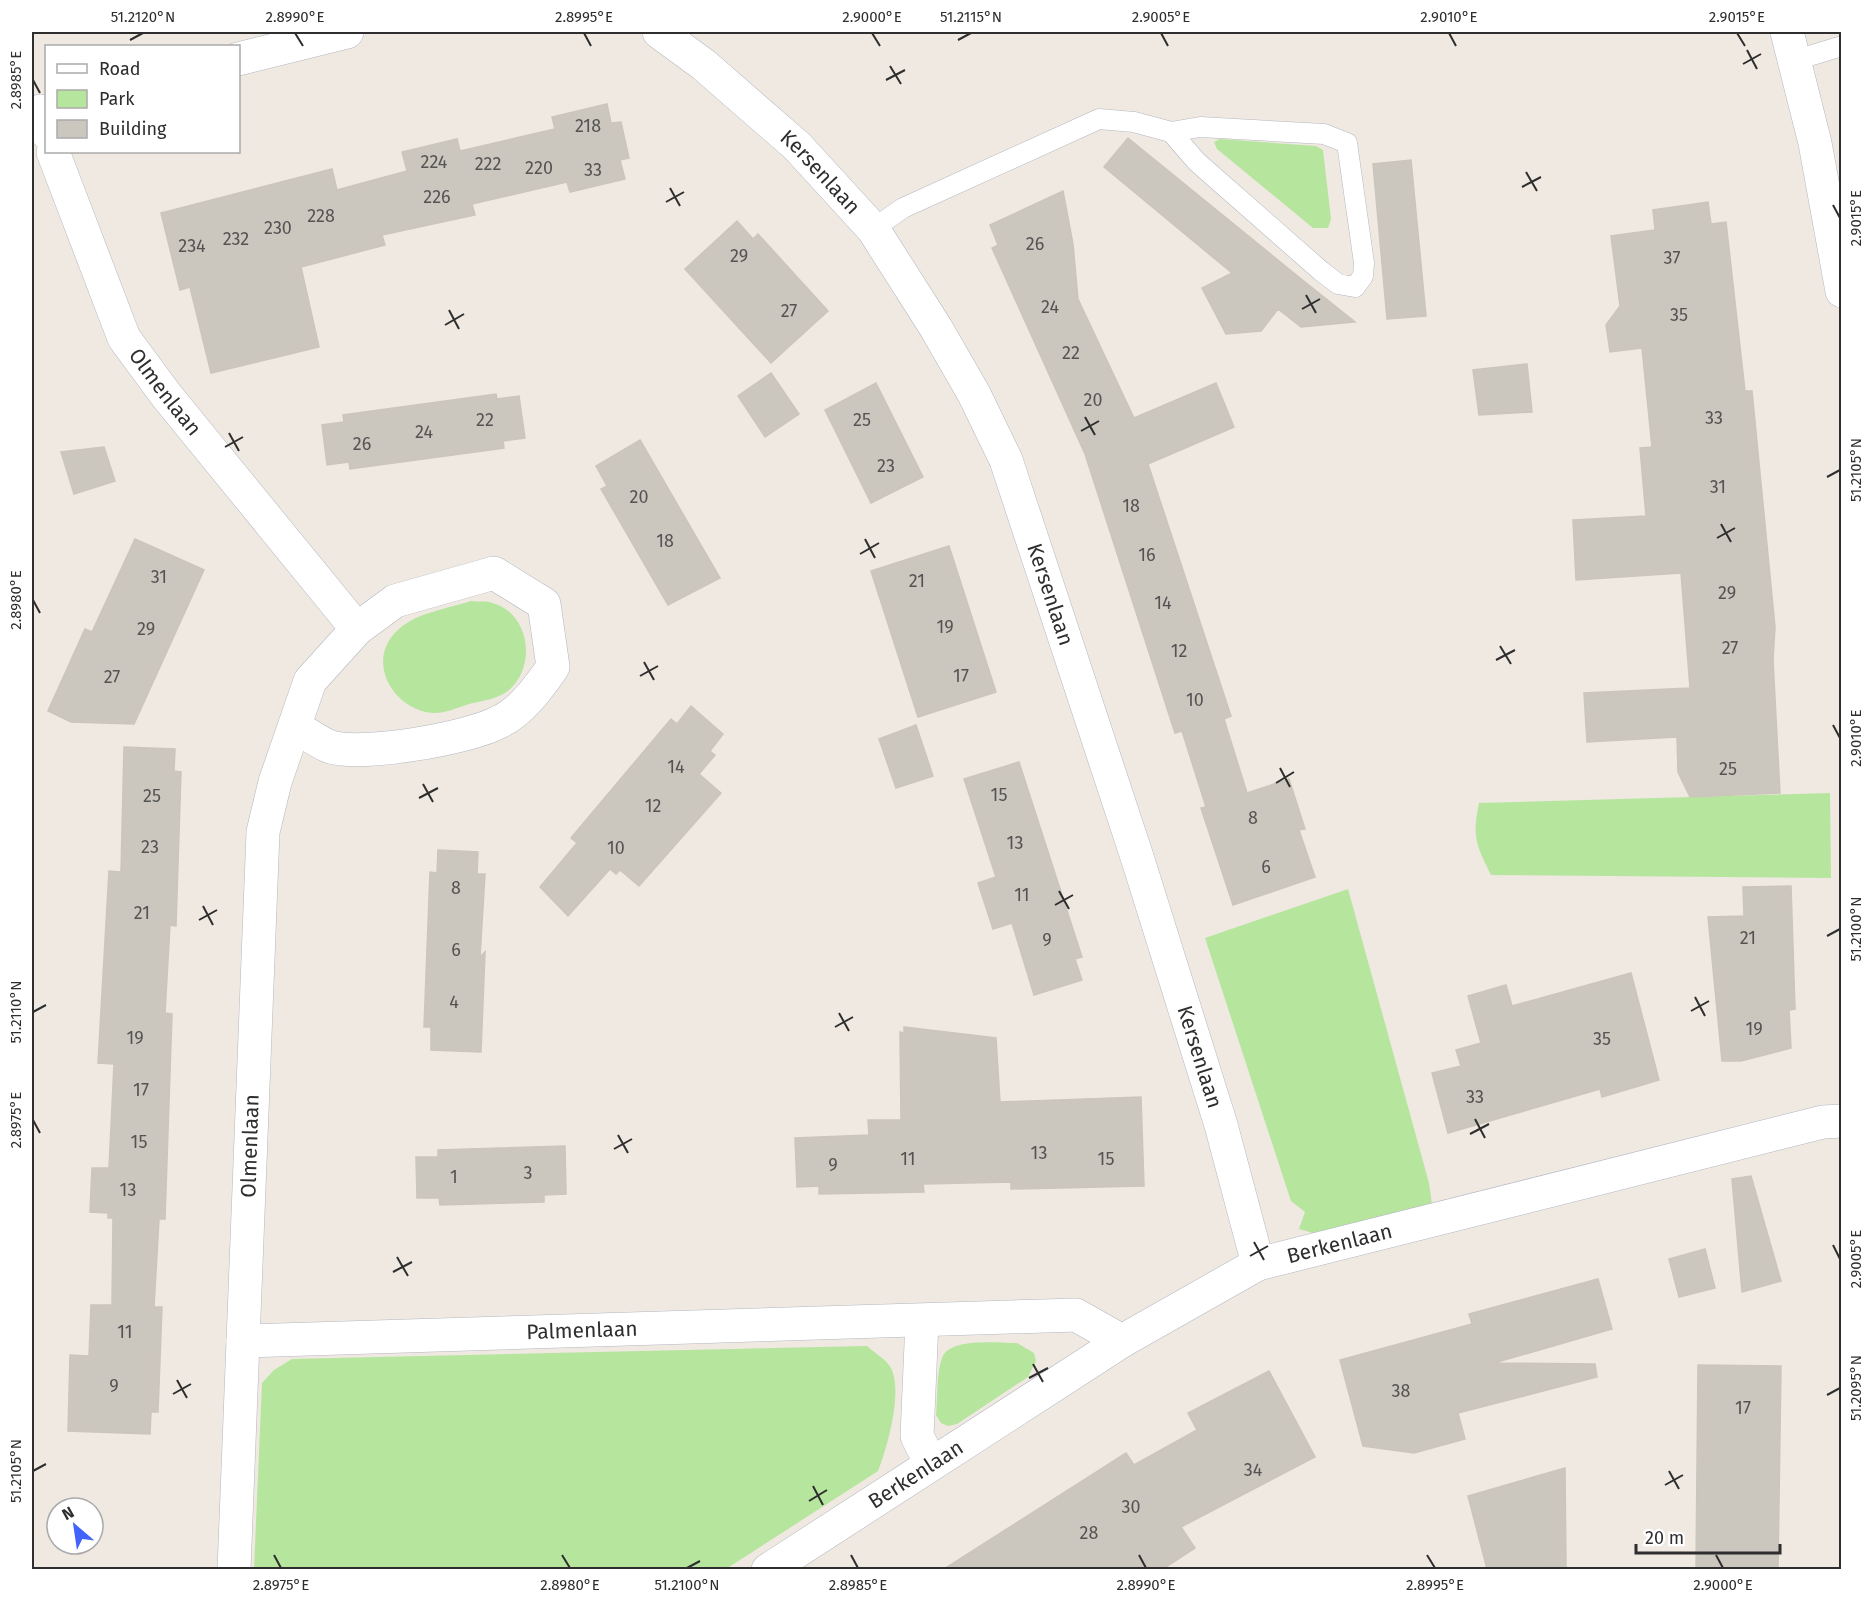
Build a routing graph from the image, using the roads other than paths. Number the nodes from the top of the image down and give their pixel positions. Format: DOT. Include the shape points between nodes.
graph roads {
  1 [pos="347,32"];
  2 [pos="659,32"];
  3 [pos="1791,46"];
  4 [pos="1842,46"];
  5 [pos="240,59"];
  6 [pos="1171,132"];
  7 [pos="53,153"];
  8 [pos="873,229"];
  9 [pos="1842,291"];
  10 [pos="357,629"];
  11 [pos="296,727"];
  12 [pos="1842,1121"];
  13 [pos="1258,1264"];
  14 [pos="922,1321"];
  15 [pos="243,1341"];
  16 [pos="1122,1341"];
  17 [pos="931,1464"];
  18 [pos="234,1569"];
  19 [pos="768,1569"];
  1 -- 5 [label="street"];
  2 -- 8 [label="street, Kersenlaan" via="704,65 797,146"];
  3 -- 4 [label="lane"];
  3 -- 9 [label="street" via="1815,143"];
  6 -- 6 [label="lane" via="1200,127 1313,133 1347,143 1364,263 1363,276 1355,287 1338,284 1321,271 1197,162"];
  6 -- 8 [label="lane" via="1134,122 1099,119 903,208"];
  7 -- 10 [label="street, Olmenlaan" via="124,338 173,404"];
  8 -- 13 [label="street, Kersenlaan" via="974,394 1006,460 1138,860 1221,1125"];
  10 -- 11 [label="street, Olmenlaan" via="310,681"];
  10 -- 11 [label="street, Olmenlaan" via="395,601 494,573 544,604 553,667 534,694 500,722 453,738 360,749 329,746"];
  11 -- 15 [label="street, Olmenlaan" via="275,782 263,832"];
  12 -- 13 [label="street, Berkenlaan" via="1823,1122"];
  13 -- 16 [label="street, Berkenlaan"];
  14 -- 15 [label="street, Palmenlaan"];
  14 -- 16 [label="street, Palmenlaan" via="1076,1315"];
  14 -- 17 [label="street" via="917,1436"];
  15 -- 18 [label="street, Olmenlaan"];
  16 -- 17 [label="street, Berkenlaan"];
  17 -- 19 [label="street, Berkenlaan"];
}
